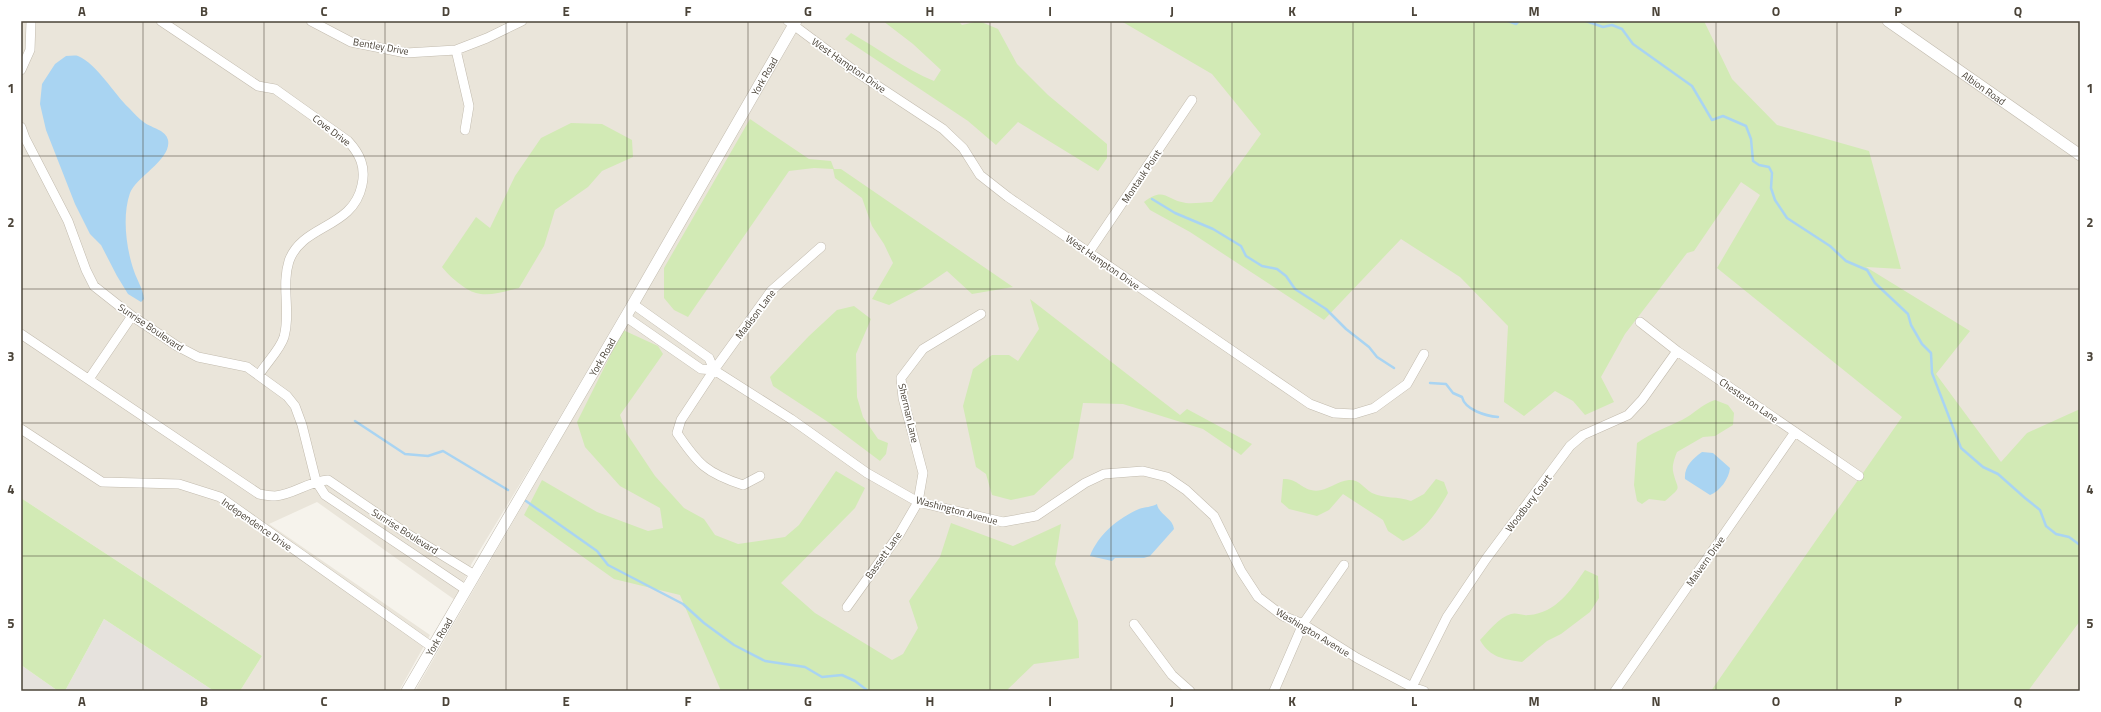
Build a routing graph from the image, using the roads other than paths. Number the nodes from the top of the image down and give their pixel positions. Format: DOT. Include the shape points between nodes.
graph roads {
  1 [pos="31,21"];
  2 [pos="161,21"];
  3 [pos="311,21"];
  4 [pos="522,21"];
  5 [pos="1888,21"];
  6 [pos="792,22"];
  7 [pos="456,50"];
  8 [pos="21,70"];
  9 [pos="1192,100"];
  10 [pos="21,127"];
  11 [pos="465,130"];
  12 [pos="2080,155"];
  13 [pos="821,247"];
  14 [pos="1089,252"];
  15 [pos="633,304"];
  16 [pos="981,314"];
  17 [pos="132,316"];
  18 [pos="626,316"];
  19 [pos="1640,322"];
  20 [pos="21,334"];
  21 [pos="1677,351"];
  22 [pos="1424,354"];
  23 [pos="714,370"];
  24 [pos="259,375"];
  25 [pos="89,379"];
  26 [pos="21,429"];
  27 [pos="1795,432"];
  28 [pos="760,476"];
  29 [pos="1859,476"];
  30 [pos="316,481"];
  31 [pos="918,502"];
  32 [pos="1344,565"];
  33 [pos="474,574"];
  34 [pos="465,589"];
  35 [pos="847,607"];
  36 [pos="1134,624"];
  37 [pos="1303,624"];
  38 [pos="432,647"];
  39 [pos="1412,687"];
  40 [pos="407,691"];
  41 [pos="1190,691"];
  42 [pos="1274,691"];
  43 [pos="1424,691"];
  44 [pos="1615,691"];
  1 -- 8 [label="street" via="30,50"];
  2 -- 24 [label="street, Cove Drive" via="258,86 275,89 348,141 363,165 363,182 355,205 342,217 310,236 298,247 290,260 285,288 287,312 284,338"];
  3 -- 7 [label="street, Bentley Drive" via="351,42 406,53"];
  4 -- 7 [label="street, Bentley Drive"];
  5 -- 12 [label="street, Albion Road"];
  6 -- 14 [label="street, West Hampton Drive" via="855,71 942,129 963,148 980,175"];
  6 -- 15 [label="street, York Road"];
  7 -- 11 [label="street" via="469,106"];
  9 -- 14 [label="street, Montauk Point"];
  10 -- 17 [label="street, Sunrise Boulevard" via="68,221 94,286"];
  13 -- 23 [label="street, Madison Lane" via="771,291"];
  14 -- 22 [label="street, West Hampton Drive" via="1310,404 1334,413 1354,414 1374,408 1407,384"];
  15 -- 18 [label="street, York Road"];
  15 -- 23 [label="street, Washington Avenue" via="709,358"];
  16 -- 31 [label="street, Sherman Lane" via="923,349 901,378 903,398 923,473"];
  17 -- 24 [label="street, Sunrise Boulevard" via="198,357 240,365"];
  17 -- 25 [label="street"];
  18 -- 23 [label="street, Washington Avenue" via="701,369"];
  18 -- 33 [label="street, York Road"];
  19 -- 21 [label="street, Chesterton Lane"];
  20 -- 25 [label="street"];
  21 -- 27 [label="street, Chesterton Lane"];
  21 -- 39 [label="street, Woodbury Court" via="1628,415 1583,435 1570,446 1486,559 1447,617"];
  23 -- 28 [label="street, Madison Lane" via="681,420 677,433 697,461 721,478 743,485"];
  23 -- 31 [label="street, Washington Avenue" via="791,419 867,473"];
  24 -- 30 [label="street, Sunrise Boulevard" via="287,396 295,406"];
  25 -- 30 [label="street" via="259,494 276,496"];
  26 -- 38 [label="street, Independence Drive" via="102,482 179,484 220,497"];
  27 -- 29 [label="street, Chesterton Lane"];
  27 -- 44 [label="street, Malvern Drive"];
  30 -- 33 [label="street, Sunrise Boulevard" via="328,480 406,533"];
  30 -- 34 [label="street, Sunrise Boulevard" via="326,495"];
  31 -- 35 [label="street, Bassett Lane" via="900,533"];
  31 -- 37 [label="street, Washington Avenue" via="1003,522 1036,516 1085,483 1104,474 1143,471 1167,477 1186,490 1214,516 1258,597 1284,616"];
  32 -- 37 [label="street"];
  33 -- 34 [label="street, York Road"];
  34 -- 38 [label="street, York Road"];
  36 -- 41 [label="street" via="1172,675"];
  37 -- 39 [label="street, Washington Avenue" via="1357,658"];
  37 -- 42 [label="street"];
  38 -- 40 [label="street, York Road"];
  39 -- 43 [label="street, Washington Avenue"];
}
